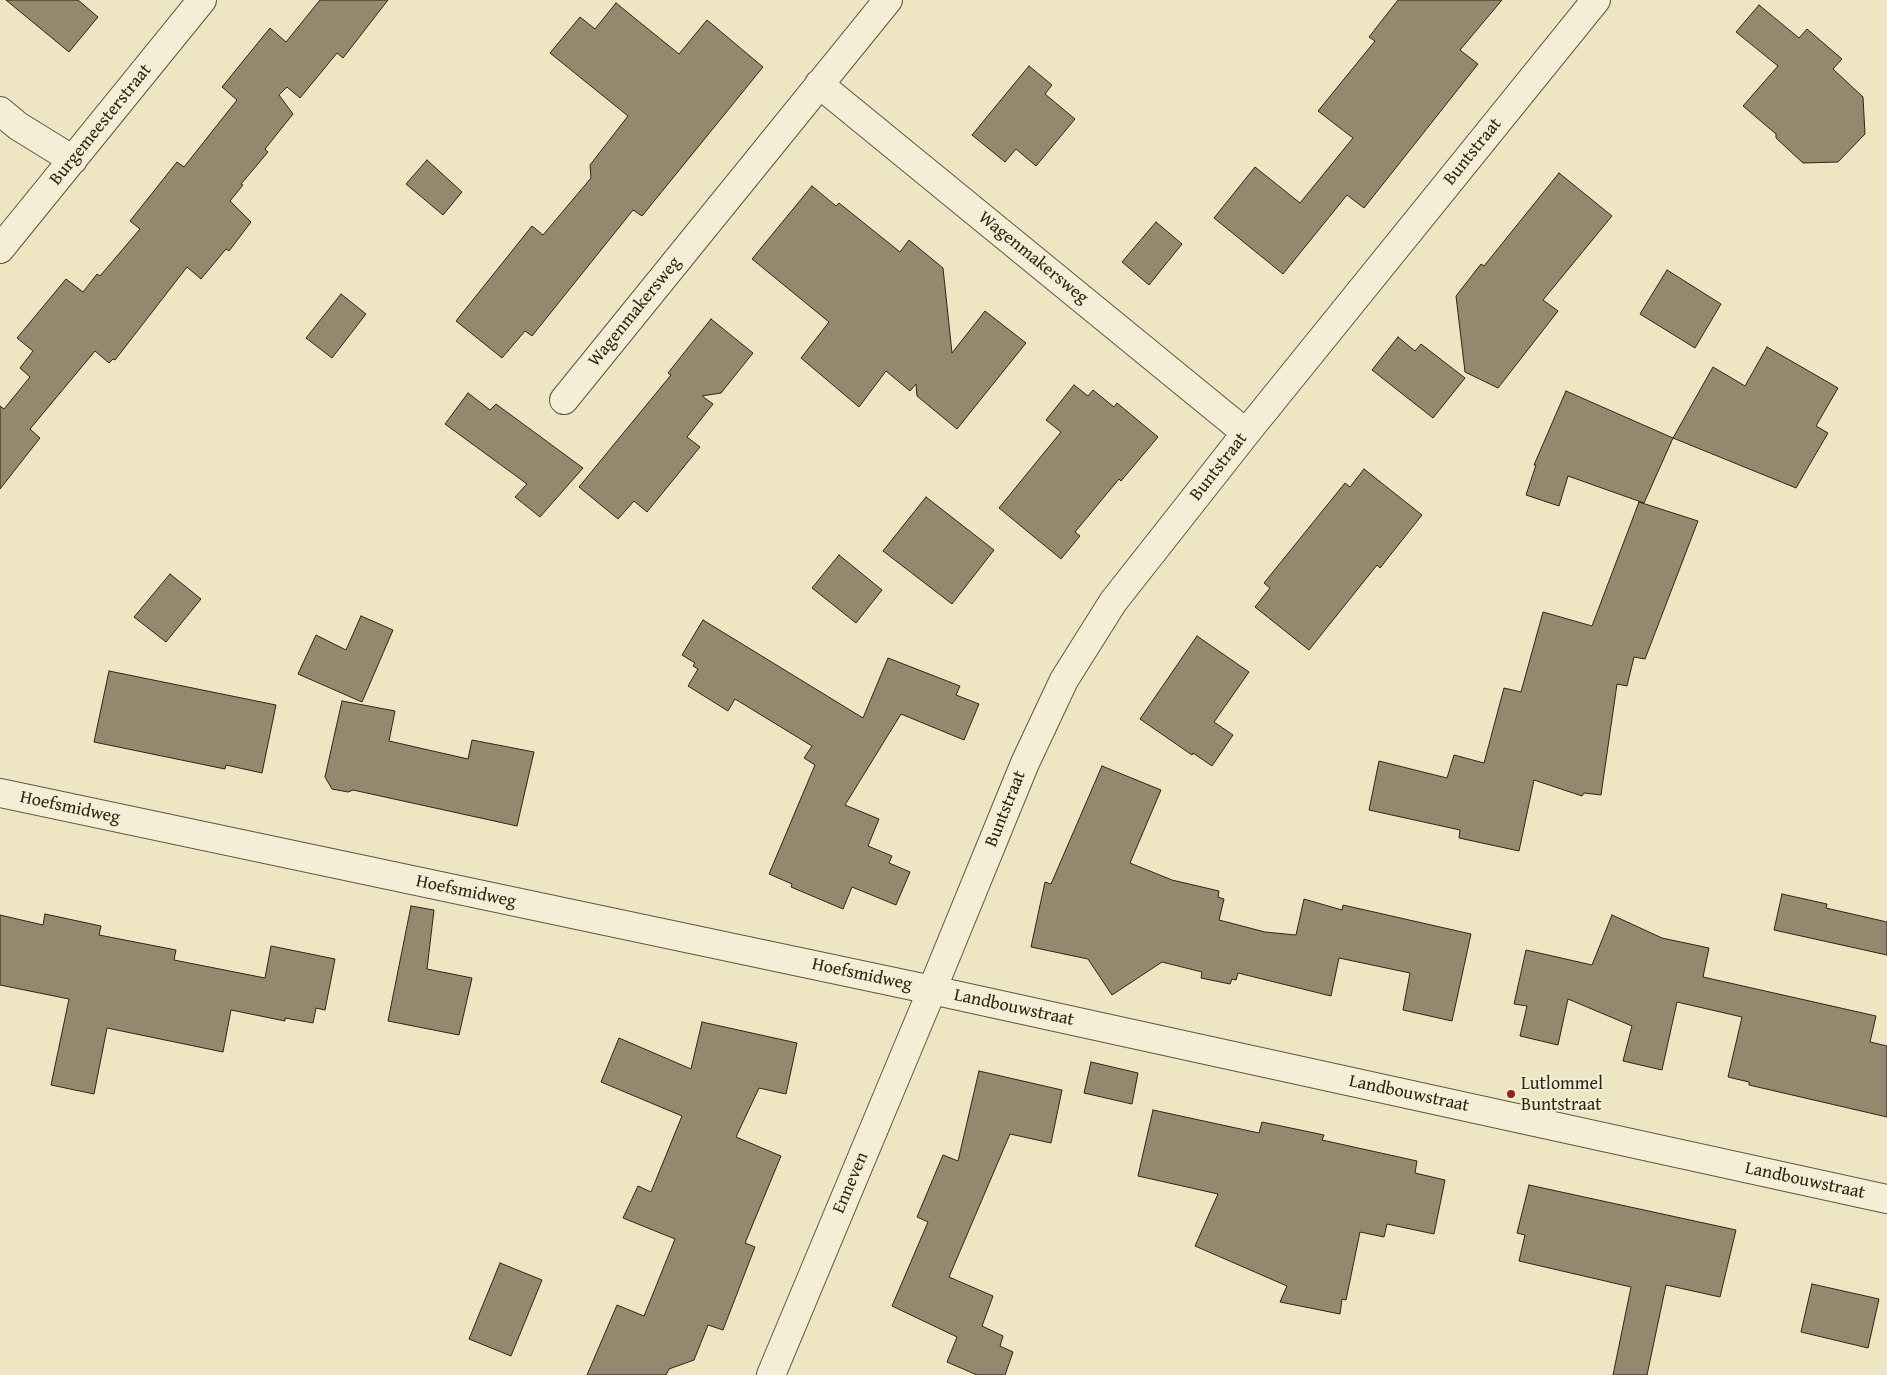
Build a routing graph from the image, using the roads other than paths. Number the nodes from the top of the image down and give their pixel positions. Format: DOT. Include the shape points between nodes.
graph roads {
  1 [pos="202,0"];
  2 [pos="888,0"];
  3 [pos="1596,0"];
  4 [pos="820,84"];
  5 [pos="0,111"];
  6 [pos="73,160"];
  7 [pos="0,249"];
  8 [pos="564,400"];
  9 [pos="1246,432"];
  10 [pos="0,793"];
  11 [pos="932,990"];
  12 [pos="1887,1199"];
  13 [pos="770,1375"];
  1 -- 6 [label="street, Burgemeesterstraat"];
  2 -- 4 [label="street, Wagenmakersweg"];
  3 -- 9 [label="street, Buntstraat"];
  4 -- 8 [label="street, Wagenmakersweg"];
  4 -- 9 [label="street, Wagenmakersweg"];
  5 -- 6 [label="street"];
  6 -- 7 [label="street, Burgemeesterstraat"];
  9 -- 11 [label="street, Buntstraat" via="1112,602 1064,680 1025,763"];
  10 -- 11 [label="street, Hoefsmidweg"];
  11 -- 12 [label="street, Landbouwstraat"];
  11 -- 13 [label="street, Enneven"];
}
